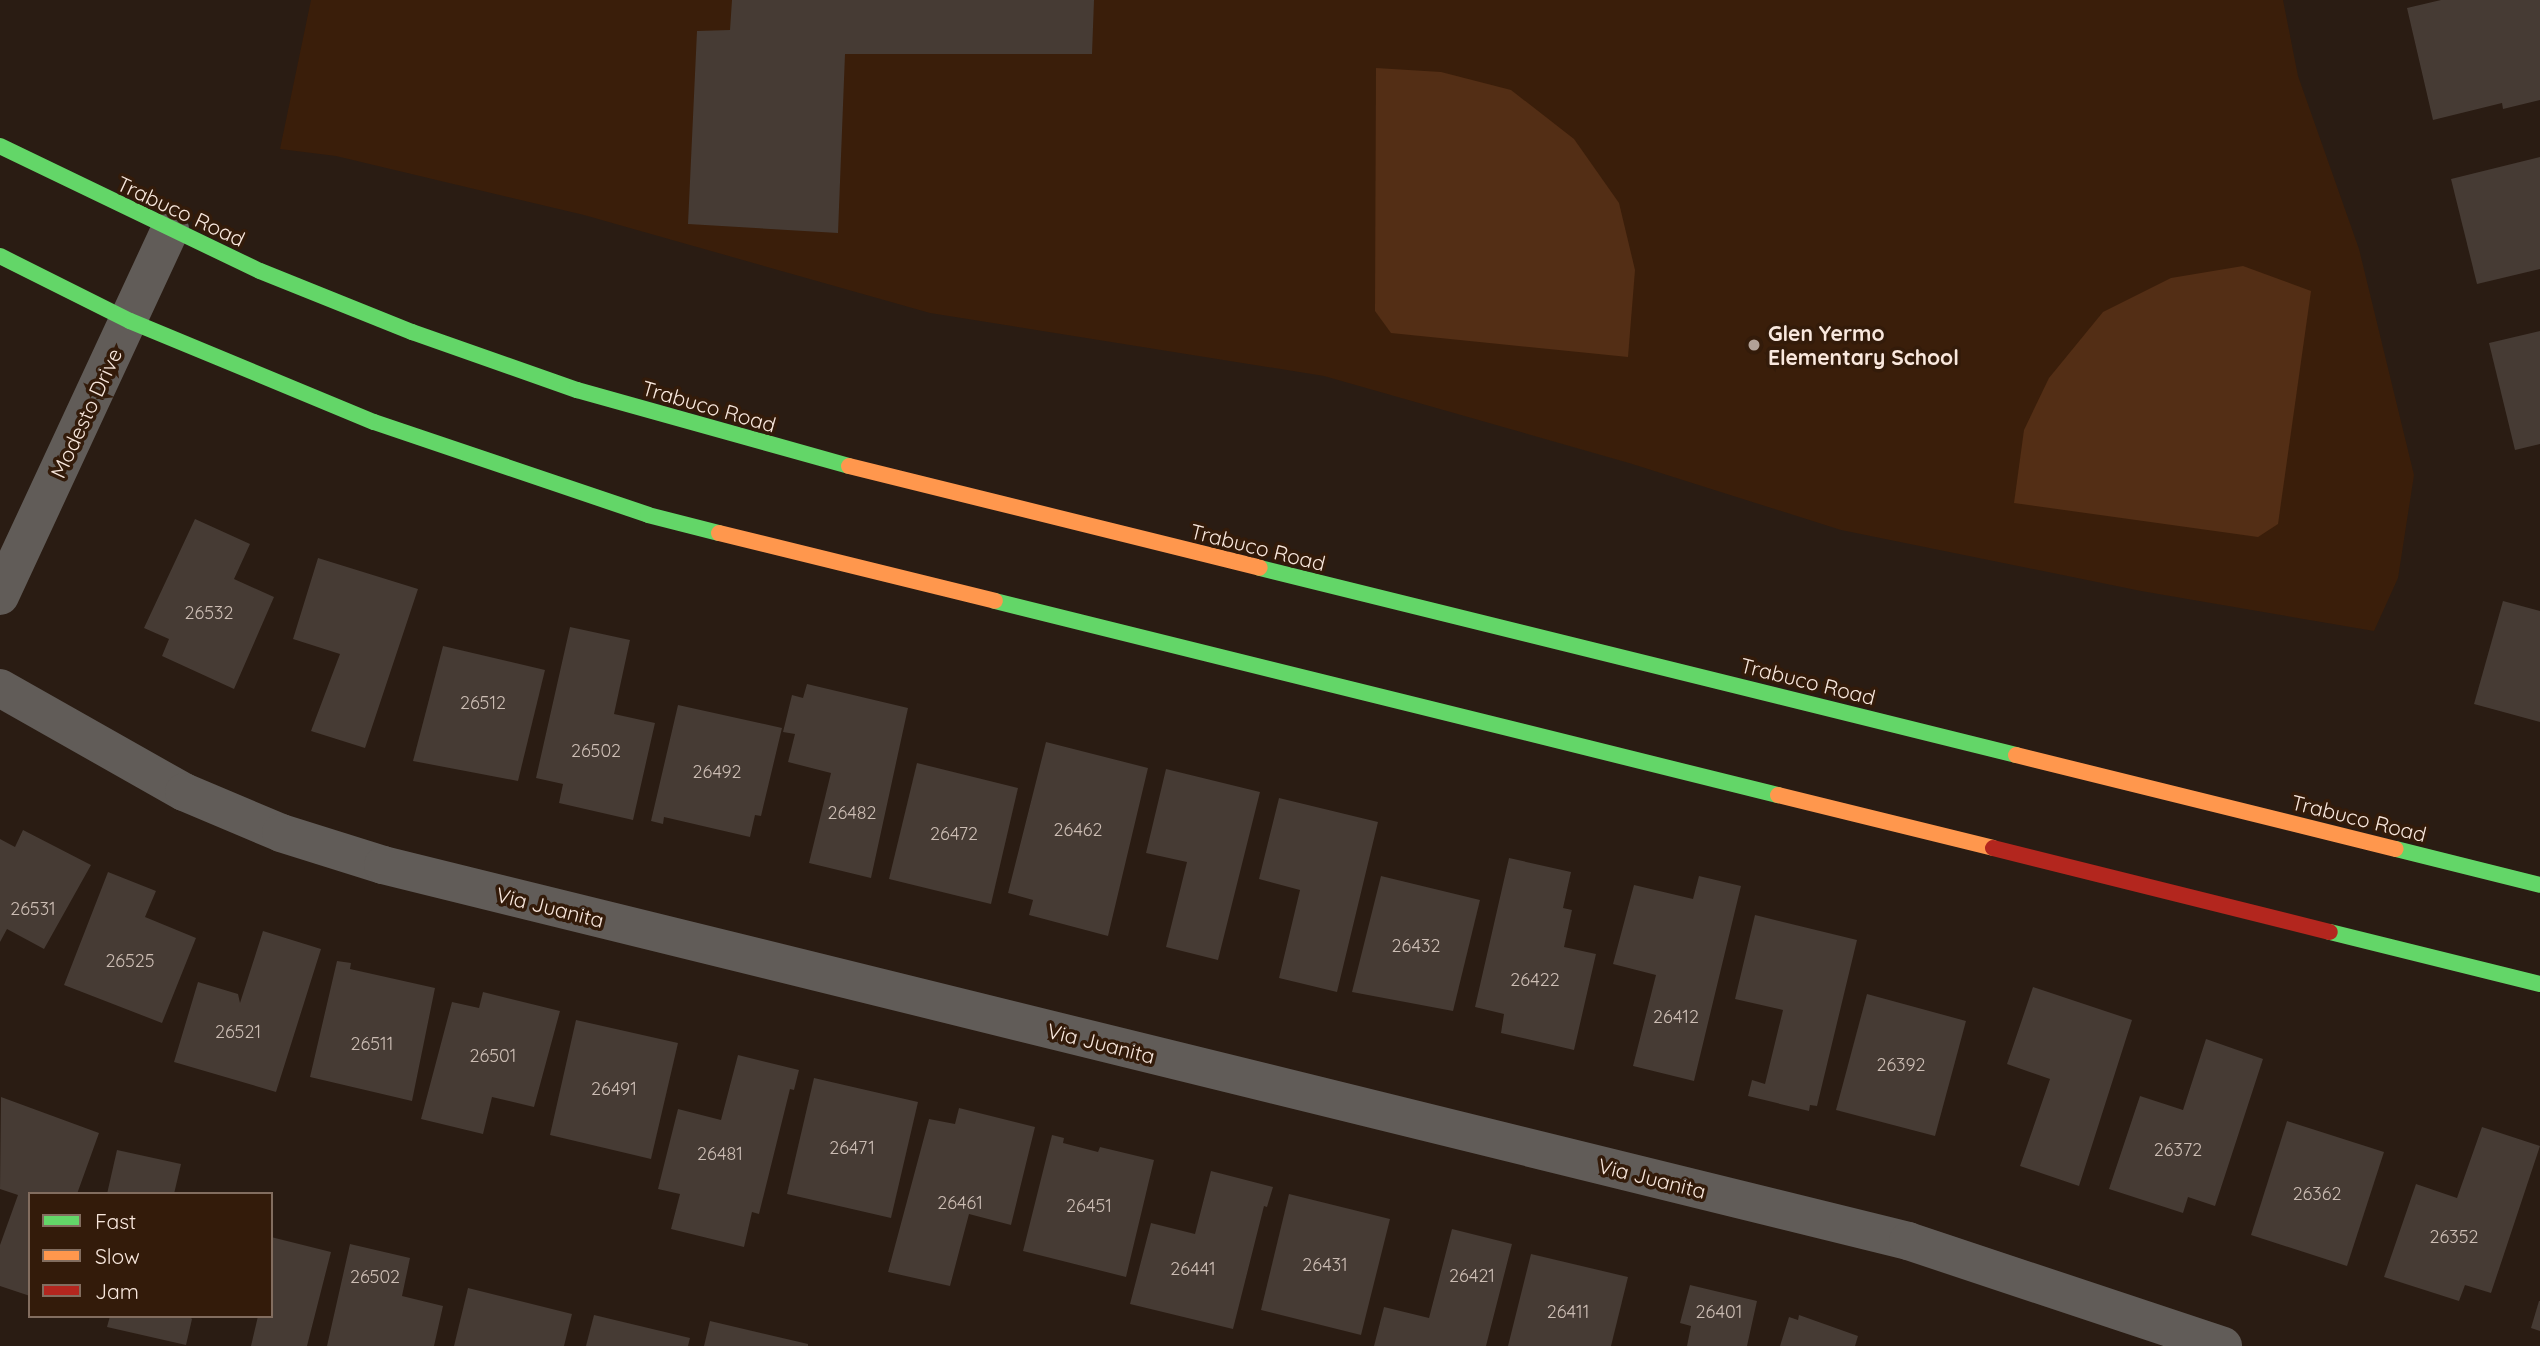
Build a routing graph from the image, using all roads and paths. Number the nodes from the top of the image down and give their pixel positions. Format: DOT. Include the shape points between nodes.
graph roads {
  1 [pos="0,146"];
  2 [pos="170,229"];
  3 [pos="0,256"];
  4 [pos="130,321"];
  5 [pos="0,596"];
  6 [pos="0,688"];
  7 [pos="2540,885"];
  8 [pos="2540,984"];
  9 [pos="2223,1346"];
  1 -- 2 [label="main road, Trabuco Road"];
  2 -- 4 [label="street, Modesto Drive"];
  2 -- 7 [label="main road, Trabuco Road" via="412,332 577,390 752,442"];
  3 -- 4 [label="main road"];
  4 -- 5 [label="street, Modesto Drive"];
  4 -- 8 [label="main road" via="524,477 710,532"];
  6 -- 9 [label="street, Via Juanita" via="184,792 281,833 383,865 1908,1241"];
}
